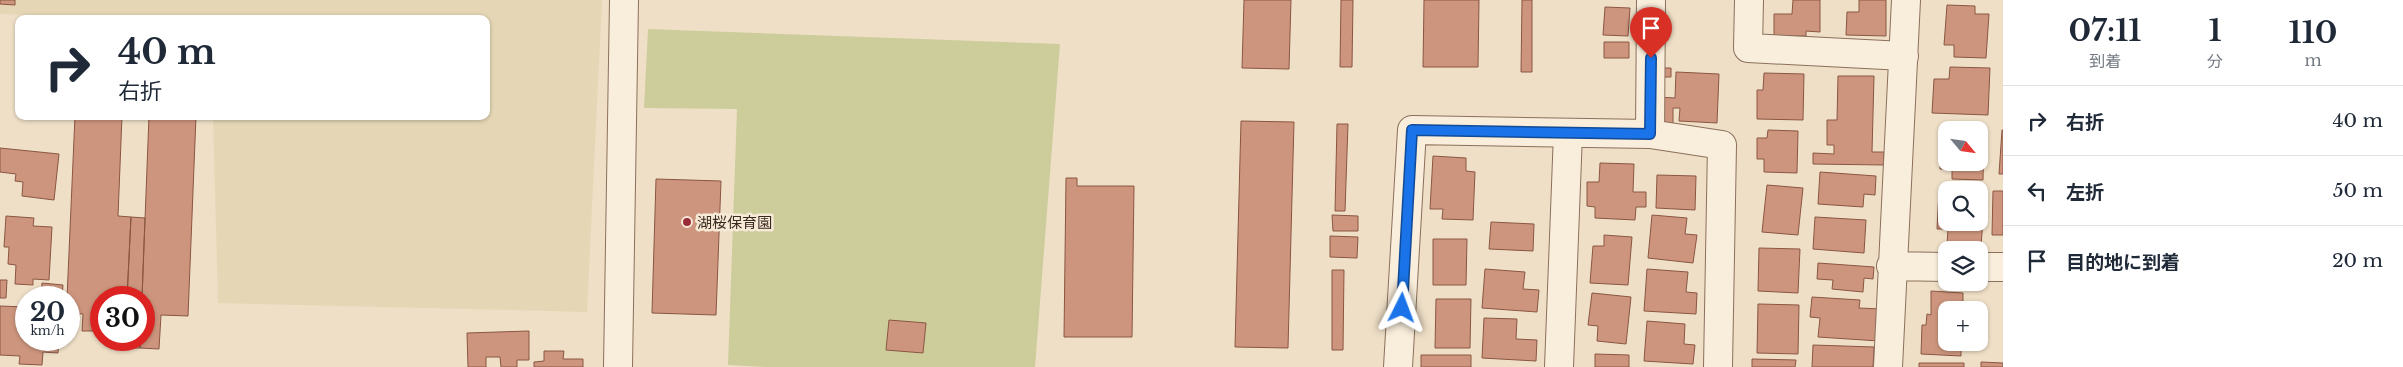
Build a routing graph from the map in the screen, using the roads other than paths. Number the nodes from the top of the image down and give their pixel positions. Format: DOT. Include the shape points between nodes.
graph roads {
  1 [pos="624,0"];
  2 [pos="1652,0"];
  3 [pos="1749,0"];
  4 [pos="1906,0"];
  5 [pos="1904,56"];
  6 [pos="1568,133"];
  7 [pos="1650,134"];
  8 [pos="1891,266"];
  9 [pos="1938,267"];
  10 [pos="1988,267"];
  11 [pos="2003,267"];
  12 [pos="618,367"];
  13 [pos="1398,367"];
  14 [pos="1559,367"];
  15 [pos="1718,367"];
  16 [pos="1888,367"];
  1 -- 12 [label="street"];
  2 -- 7 [label="street"];
  3 -- 5 [label="street" via="1748,48"];
  4 -- 5 [label="street"];
  5 -- 8 [label="street"];
  6 -- 7 [label="street"];
  6 -- 13 [label="street" via="1412,130"];
  6 -- 14 [label="street"];
  7 -- 15 [label="street" via="1722,145"];
  8 -- 9 [label="street"];
  8 -- 16 [label="street"];
  10 -- 11 [label="street"];
}
